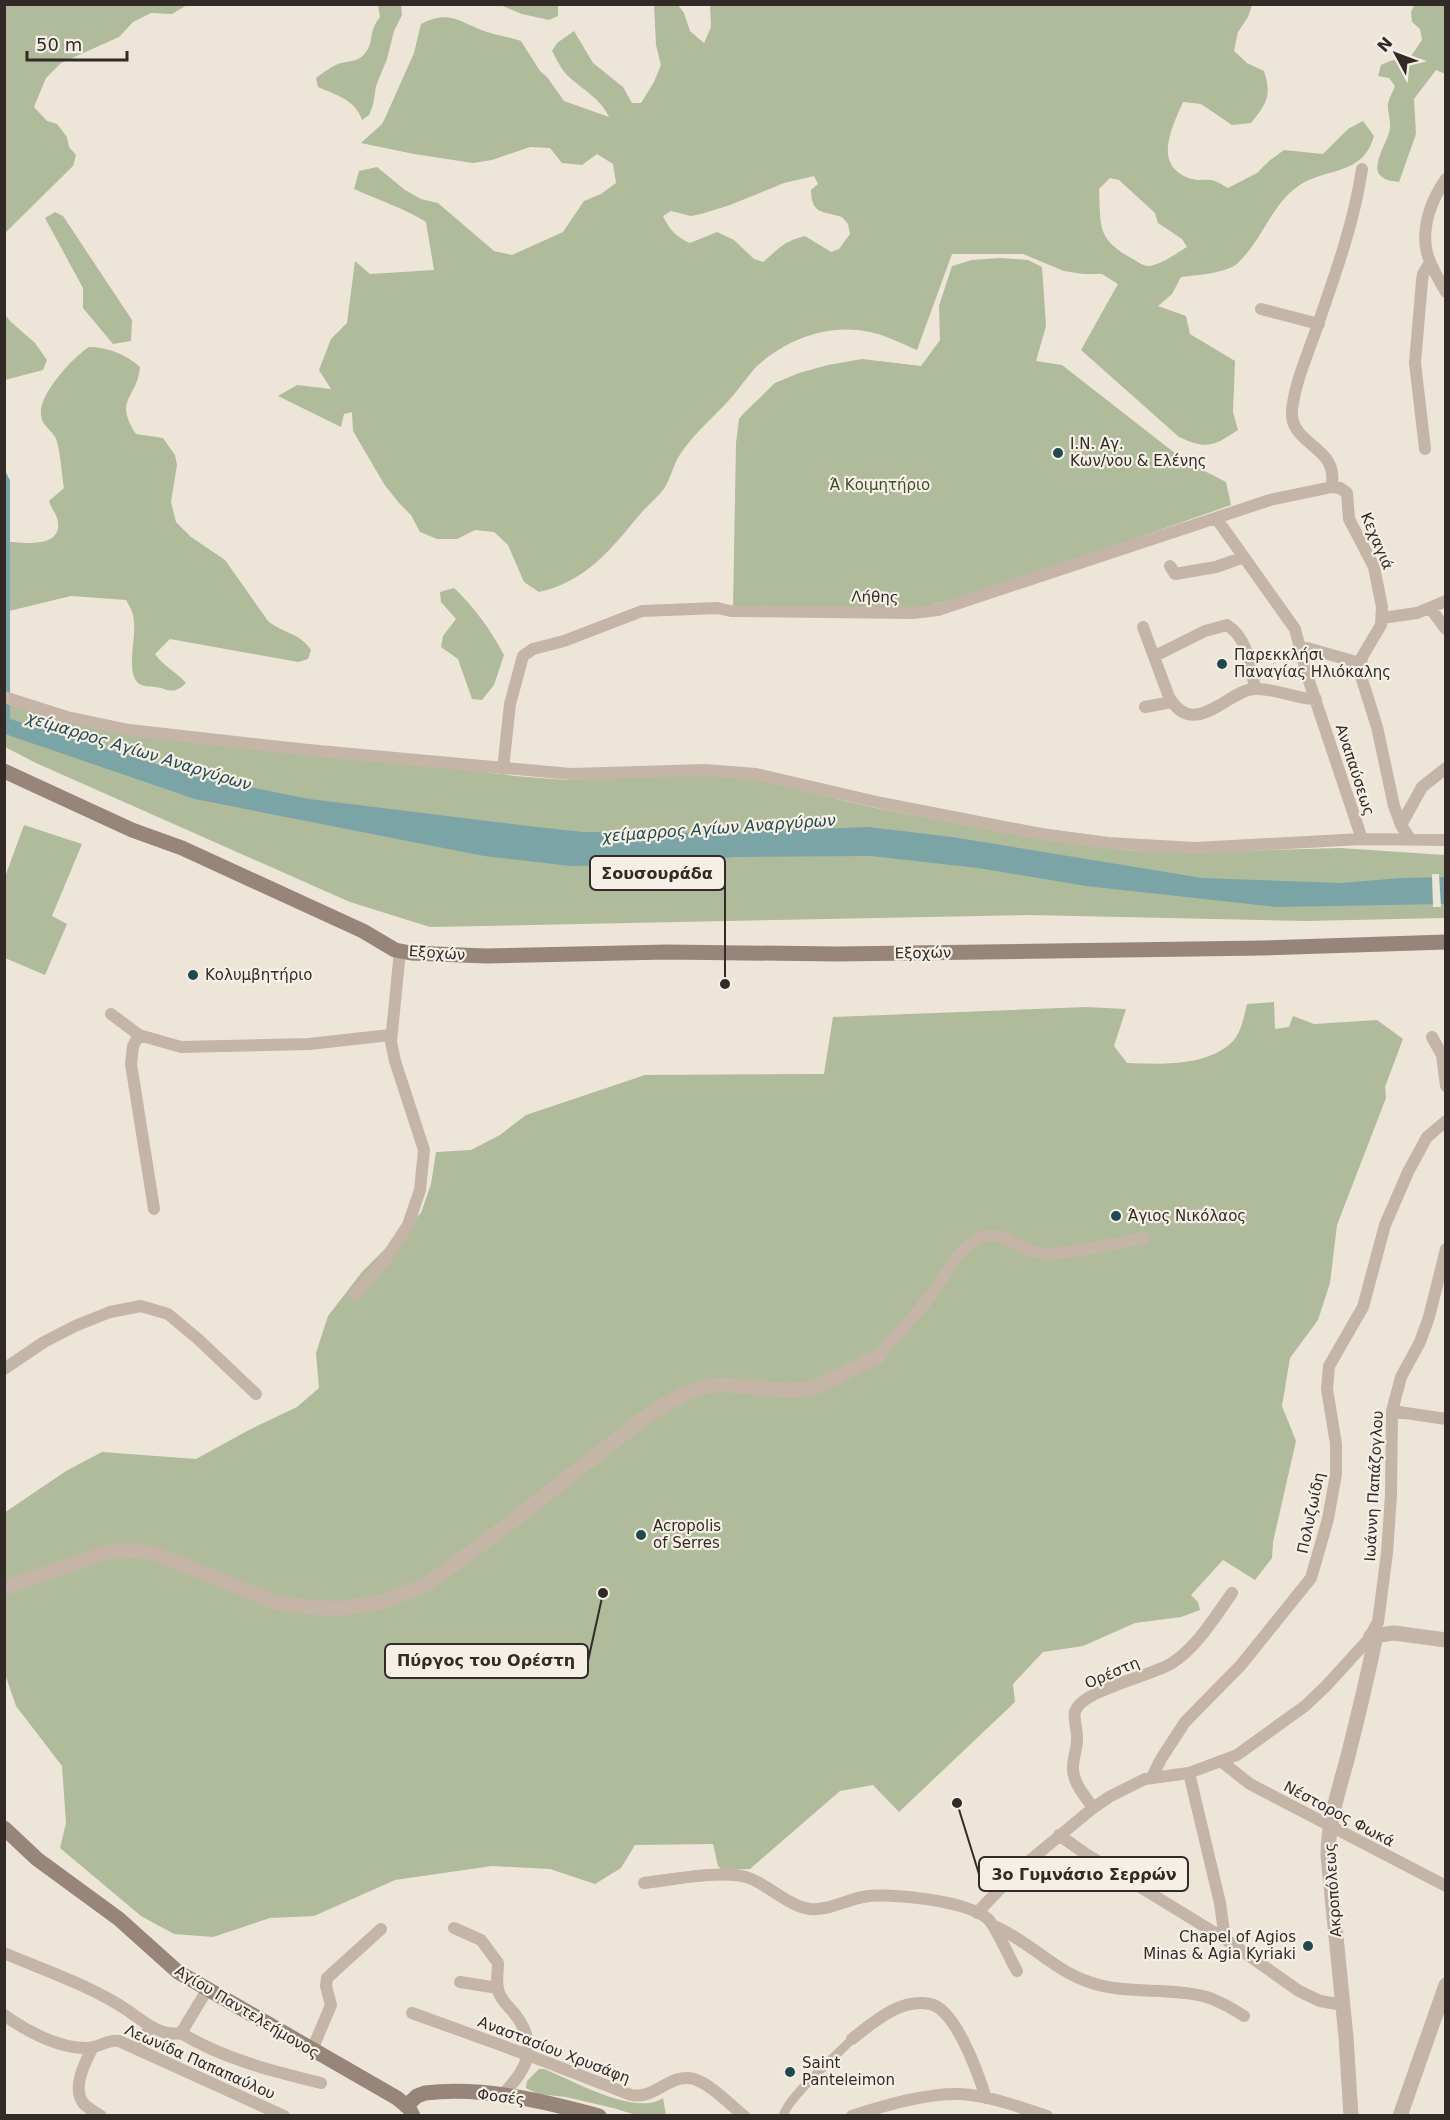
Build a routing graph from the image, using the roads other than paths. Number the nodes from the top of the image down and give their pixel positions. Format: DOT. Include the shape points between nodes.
graph roads {
  1 [pos="1362,169"];
  2 [pos="1446,179"];
  3 [pos="1430,264"];
  4 [pos="1446,292"];
  5 [pos="1261,309"];
  6 [pos="1318,324"];
  7 [pos="1425,449"];
  8 [pos="1332,487"];
  9 [pos="1216,518"];
  10 [pos="1244,557"];
  11 [pos="1170,566"];
  12 [pos="1446,601"];
  13 [pos="1430,608"];
  14 [pos="1382,618"];
  15 [pos="1143,627"];
  16 [pos="1446,629"];
  17 [pos="1300,646"];
  18 [pos="1155,656"];
  19 [pos="1360,663"];
  20 [pos="1255,689"];
  21 [pos="4,697"];
  22 [pos="1316,699"];
  23 [pos="1172,702"];
  24 [pos="1145,706"];
  25 [pos="1446,768"];
  26 [pos="503,769"];
  27 [pos="4,771"];
  28 [pos="1401,825"];
  29 [pos="1362,839"];
  30 [pos="1410,839"];
  31 [pos="1446,840"];
  32 [pos="1446,942"];
  33 [pos="400,951"];
  34 [pos="111,1014"];
  35 [pos="139,1035"];
  36 [pos="390,1035"];
  37 [pos="1432,1037"];
  38 [pos="1446,1086"];
  39 [pos="1446,1121"];
  40 [pos="154,1209"];
  41 [pos="1144,1238"];
  42 [pos="1446,1249"];
  43 [pos="355,1294"];
  44 [pos="878,1357"];
  45 [pos="4,1369"];
  46 [pos="256,1394"];
  47 [pos="1392,1411"];
  48 [pos="1446,1419"];
  49 [pos="4,1588"];
  50 [pos="1232,1593"];
  51 [pos="1374,1635"];
  52 [pos="1446,1640"];
  53 [pos="1222,1762"];
  54 [pos="1189,1773"];
  55 [pos="1152,1777"];
  56 [pos="1093,1808"];
  57 [pos="1329,1827"];
  58 [pos="4,1828"];
  59 [pos="1059,1835"];
  60 [pos="644,1883"];
  61 [pos="1446,1886"];
  62 [pos="977,1913"];
  63 [pos="994,1926"];
  64 [pos="454,1928"];
  65 [pos="381,1929"];
  66 [pos="1225,1939"];
  67 [pos="4,1953"];
  68 [pos="1017,1971"];
  69 [pos="460,1982"];
  70 [pos="498,1985"];
  71 [pos="1446,1985"];
  72 [pos="207,1990"];
  73 [pos="1343,2005"];
  74 [pos="412,2013"];
  75 [pos="4,2015"];
  76 [pos="1244,2016"];
  77 [pos="150,2026"];
  78 [pos="181,2034"];
  79 [pos="852,2039"];
  80 [pos="93,2047"];
  81 [pos="138,2050"];
  82 [pos="312,2050"];
  83 [pos="528,2055"];
  84 [pos="321,2082"];
  85 [pos="502,2095"];
  86 [pos="986,2098"];
  87 [pos="410,2110"];
  88 [pos="101,2115"];
  89 [pos="284,2115"];
  90 [pos="599,2115"];
  91 [pos="744,2115"];
  92 [pos="783,2115"];
  93 [pos="854,2115"];
  94 [pos="1047,2115"];
  95 [pos="1351,2115"];
  96 [pos="1400,2115"];
  1 -- 6 [label="street, Κεχαγιά" via="1342,252"];
  2 -- 3 [label="street" via="1437,192 1425,229 1424,246"];
  3 -- 4 [label="street"];
  3 -- 7 [label="street" via="1422,280 1416,349"];
  5 -- 6 [label="street"];
  6 -- 8 [label="street, Κεχαγιά" via="1296,387 1292,419 1301,436 1328,463 1333,474"];
  8 -- 9 [label="street, Λήθης" via="1285,495"];
  8 -- 14 [label="street, Κεχαγιά" via="1342,489 1348,496 1349,519 1376,575"];
  9 -- 10 [label="street, Αναπαύσεως"];
  9 -- 26 [label="street, Λήθης" via="932,612 717,608 642,611 533,649 523,656 514,686"];
  10 -- 11 [label="street" via="1216,567 1175,574"];
  10 -- 17 [label="street, Αναπαύσεως" via="1291,621"];
  12 -- 13 [label="street"];
  13 -- 14 [label="street"];
  13 -- 16 [label="street"];
  14 -- 19 [label="street"];
  15 -- 18 [label="street"];
  17 -- 19 [label="street"];
  17 -- 22 [label="street, Αναπαύσεως"];
  18 -- 20 [label="street" via="1205,631 1227,626 1246,650"];
  18 -- 23 [label="street"];
  19 -- 28 [label="street"];
  20 -- 22 [label="street"];
  20 -- 23 [label="street" via="1199,714 1184,711"];
  21 -- 26 [label="street" via="68,717 153,734"];
  22 -- 29 [label="street, Αναπαύσεως"];
  23 -- 24 [label="street"];
  25 -- 28 [label="street" via="1422,787"];
  26 -- 29 [label="street" via="571,774 739,771 1031,832 1134,845 1195,848"];
  27 -- 33 [label="main road, Εξοχών" via="132,830 182,848"];
  28 -- 30 [label="street"];
  29 -- 30 [label="street, Αναπαύσεως"];
  30 -- 31 [label="street, Αναπαύσεως"];
  32 -- 33 [label="main road, Εξοχών" via="1251,949 838,954 486,956"];
  33 -- 36 [label="street, Εξοχών"];
  34 -- 35 [label="street"];
  35 -- 36 [label="street" via="181,1047 309,1044"];
  35 -- 40 [label="street" via="131,1064"];
  36 -- 43 [label="street, Εξοχών" via="424,1150 420,1190 408,1225 385,1260"];
  37 -- 38 [label="street" via="1442,1055"];
  39 -- 55 [label="street, Πολυζωίδη" via="1427,1137 1408,1172 1385,1225 1363,1307 1329,1366 1327,1389 1336,1444 1336,1474 1311,1578 1241,1665 1185,1722"];
  41 -- 44 [label="street" via="1036,1253 1009,1239 993,1235 981,1238 966,1247 930,1297"];
  42 -- 47 [label="street, Ιωάννη Παπάζογλου" via="1430,1317 1401,1377"];
  44 -- 49 [label="street" via="810,1388 722,1385 696,1390 669,1403 427,1584 385,1600 339,1609 275,1602 153,1553 134,1551 107,1552"];
  45 -- 46 [label="street" via="75,1326 110,1312 141,1306 168,1314"];
  47 -- 48 [label="street"];
  47 -- 51 [label="street, Ιωάννη Παπάζογλου" via="1389,1528"];
  50 -- 56 [label="street, Ορέστη" via="1181,1657 1097,1693 1077,1708 1073,1773"];
  51 -- 52 [label="street" via="1394,1633"];
  51 -- 53 [label="street, Ιωάννη Παπάζογλου" via="1305,1706"];
  51 -- 57 [label="street, Ακροπόλεως" via="1364,1693"];
  53 -- 54 [label="street, Ιωάννη Παπάζογλου"];
  53 -- 57 [label="street, Νέστορος Φωκά" via="1240,1778"];
  54 -- 55 [label="street, Ιωάννη Παπάζογλου"];
  54 -- 66 [label="street"];
  55 -- 56 [label="street, Ιωάννη Παπάζογλου" via="1124,1788"];
  56 -- 59 [label="street, Ιωάννη Παπάζογλου"];
  57 -- 61 [label="street, Νέστορος Φωκά"];
  57 -- 73 [label="street, Ακροπόλεως" via="1328,1856"];
  58 -- 72 [label="main road, Αγίου Παντελεήμονος" via="38,1859 132,1930 178,1972"];
  59 -- 62 [label="street, Ιωάννη Παπάζογλου"];
  59 -- 66 [label="street"];
  60 -- 62 [label="street" via="739,1875 807,1909 878,1895 940,1902"];
  62 -- 63 [label="street"];
  63 -- 68 [label="street"];
  63 -- 76 [label="street" via="1069,1974 1089,1982 1121,1990 1203,1996"];
  64 -- 70 [label="street" via="481,1940 498,1963"];
  65 -- 82 [label="street" via="327,1978 332,2005"];
  66 -- 73 [label="street" via="1306,1995"];
  67 -- 77 [label="street" via="94,1990"];
  69 -- 70 [label="street"];
  70 -- 83 [label="street" via="501,1998 521,2024"];
  71 -- 96 [label="street"];
  72 -- 78 [label="street"];
  72 -- 82 [label="main road, Αγίου Παντελεήμονος"];
  73 -- 95 [label="street, Ακροπόλεως"];
  74 -- 83 [label="street, Αναστασίου Χρυσάφη"];
  75 -- 80 [label="street, Λεωνίδα Παπαπαύλου" via="47,2039"];
  77 -- 78 [label="street"];
  77 -- 81 [label="street"];
  78 -- 84 [label="street" via="254,2067"];
  79 -- 86 [label="street" via="900,2007 935,2005 960,2036"];
  79 -- 92 [label="street"];
  80 -- 81 [label="street, Λεωνίδα Παπαπαύλου" via="115,2040"];
  80 -- 88 [label="street" via="81,2076 80,2095 84,2104"];
  81 -- 89 [label="street, Λεωνίδα Παπαπαύλου"];
  82 -- 87 [label="main road, Αγίου Παντελεήμονος"];
  83 -- 85 [label="street" via="522,2073"];
  83 -- 91 [label="street, Αναστασίου Χρυσάφη" via="636,2096 650,2094 683,2078 694,2079"];
  85 -- 87 [label="main road, Φοσές" via="432,2092 417,2096"];
  85 -- 90 [label="main road, Φοσές"];
  86 -- 93 [label="street" via="947,2094"];
  86 -- 94 [label="street"];
}
